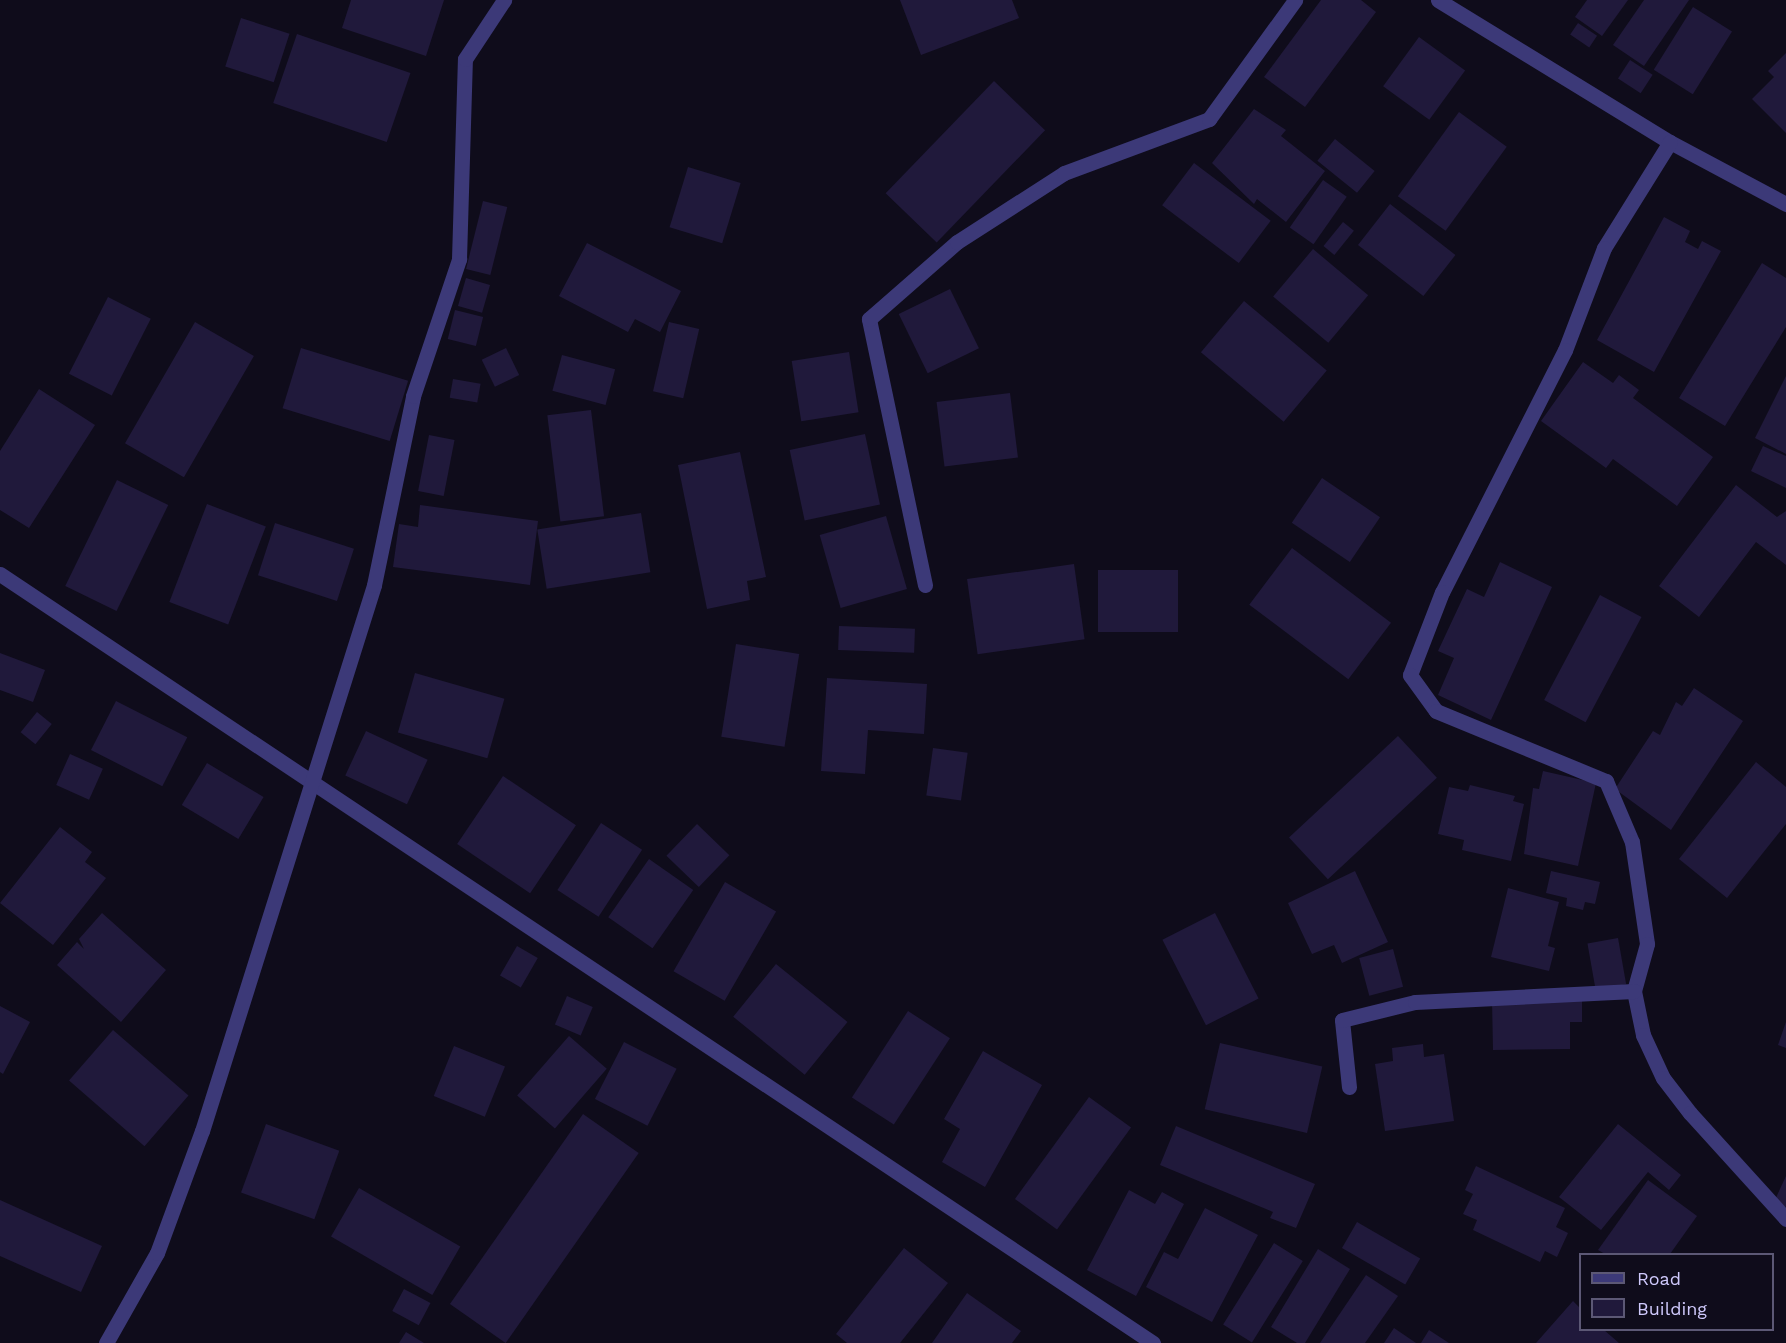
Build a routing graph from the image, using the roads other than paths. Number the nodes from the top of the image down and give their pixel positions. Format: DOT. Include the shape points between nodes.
graph roads {
  1 [pos="504,0"];
  2 [pos="1295,0"];
  3 [pos="1438,0"];
  4 [pos="1670,142"];
  5 [pos="1786,204"];
  6 [pos="0,574"];
  7 [pos="925,585"];
  8 [pos="308,783"];
  9 [pos="1634,991"];
  10 [pos="1349,1087"];
  11 [pos="1786,1219"];
  12 [pos="106,1343"];
  13 [pos="1153,1343"];
  1 -- 8 [label="street" via="465,59 459,259 414,396 374,585"];
  2 -- 7 [label="street" via="1209,118 1064,173 957,242 868,319"];
  3 -- 4 [label="street"];
  4 -- 5 [label="street"];
  4 -- 9 [label="street" via="1604,248 1565,350 1442,592 1410,675 1436,711 1606,781 1632,842 1647,944"];
  6 -- 8 [label="street"];
  8 -- 12 [label="street" via="202,1131 157,1253"];
  8 -- 13 [label="street"];
  9 -- 10 [label="street" via="1415,1002 1342,1020"];
  9 -- 11 [label="street" via="1643,1035 1663,1078"];
}
